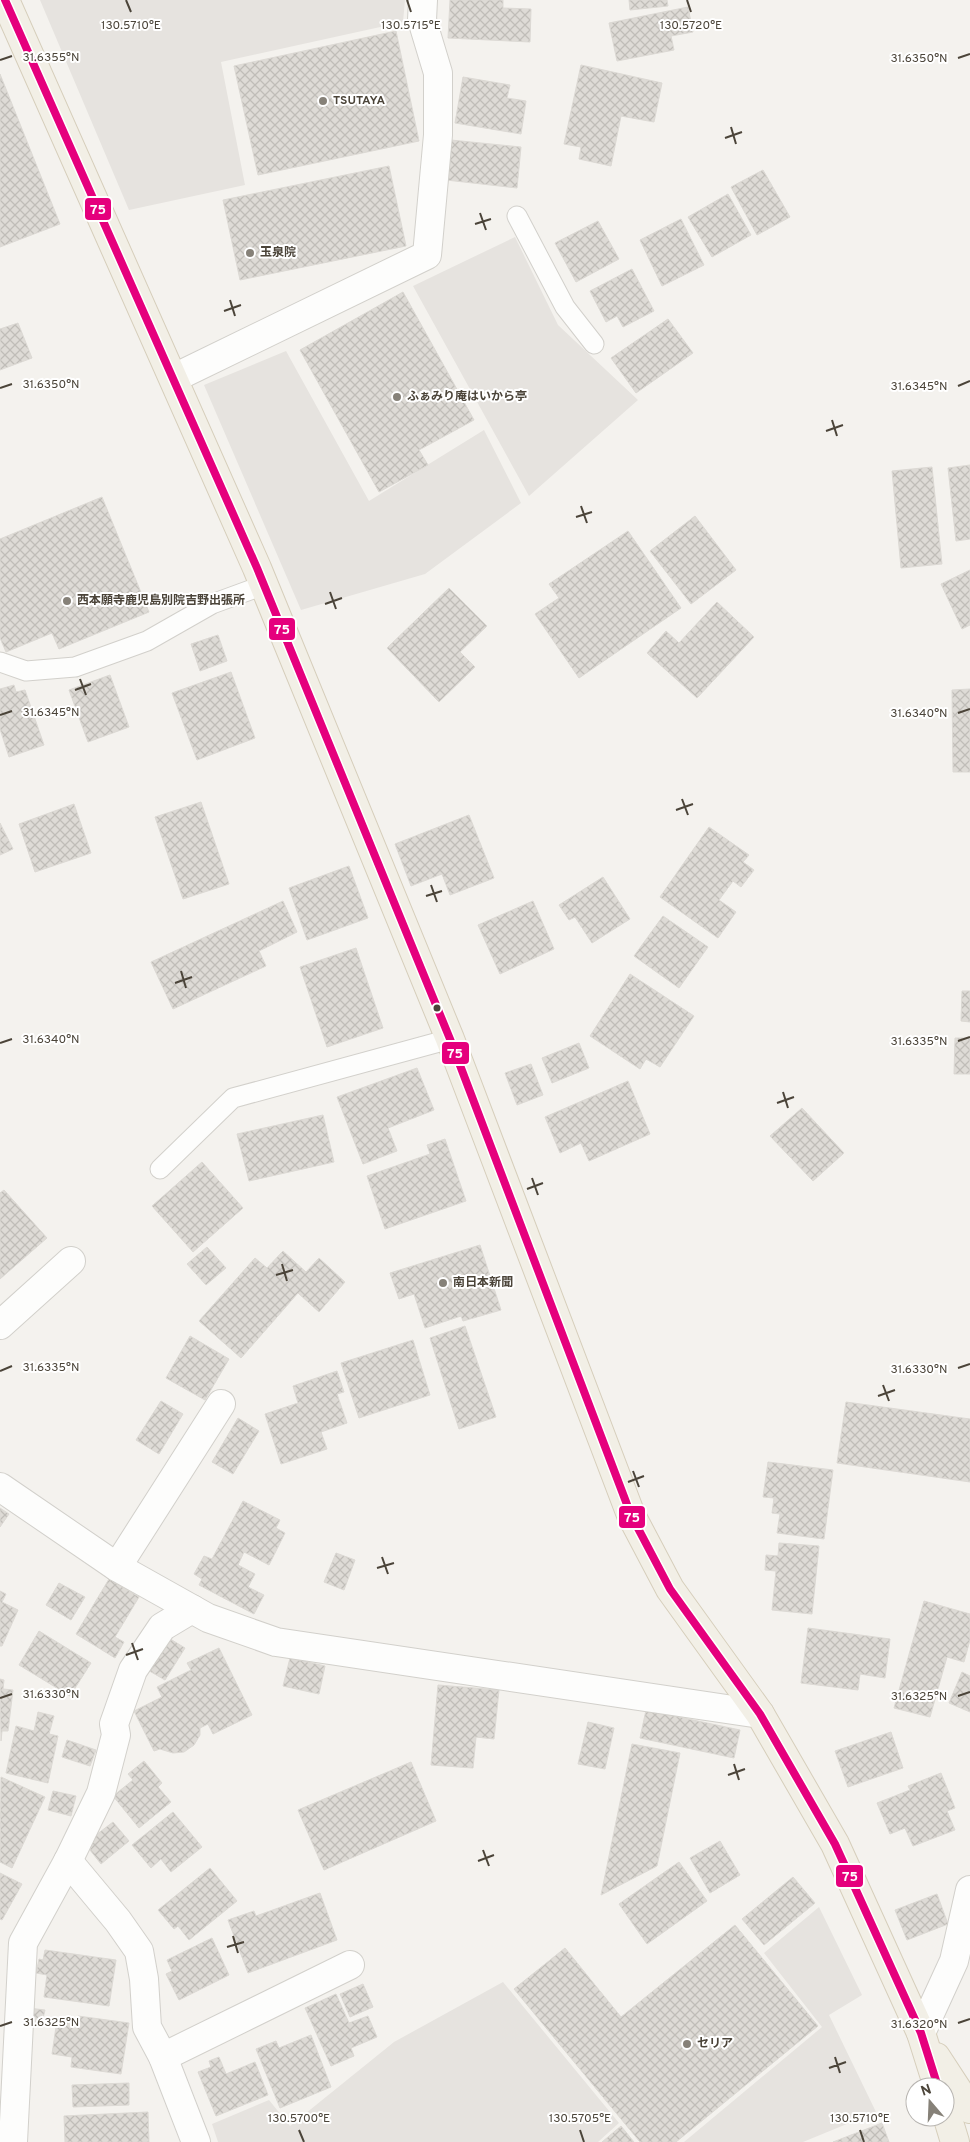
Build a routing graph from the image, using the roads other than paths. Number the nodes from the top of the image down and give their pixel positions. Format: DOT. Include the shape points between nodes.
graph roads {
  1 [pos="5,0"];
  2 [pos="423,0"];
  3 [pos="517,216"];
  4 [pos="594,344"];
  5 [pos="174,378"];
  6 [pos="264,585"];
  7 [pos="0,662"];
  8 [pos="450,1038"];
  9 [pos="160,1169"];
  10 [pos="71,1261"];
  11 [pos="0,1325"];
  12 [pos="221,1404"];
  13 [pos="0,1487"];
  14 [pos="117,1567"];
  15 [pos="192,1609"];
  16 [pos="760,1714"];
  17 [pos="68,1861"];
  18 [pos="970,1890"];
  19 [pos="350,1965"];
  20 [pos="921,2033"];
  21 [pos="163,2057"];
  22 [pos="935,2077"];
  23 [pos="970,2109"];
  24 [pos="950,2127"];
  25 [pos="13,2142"];
  26 [pos="196,2142"];
  27 [pos="955,2142"];
  1 -- 5 [label="main road"];
  2 -- 5 [label="street" via="422,20 438,73 438,135 427,255"];
  3 -- 4 [label="lane" via="565,307"];
  5 -- 6 [label="main road"];
  6 -- 7 [label="lane" via="212,604 147,641 75,667 26,671"];
  6 -- 8 [label="main road"];
  8 -- 9 [label="lane" via="233,1098"];
  8 -- 16 [label="main road" via="631,1515 670,1589"];
  10 -- 11 [label="street"];
  12 -- 14 [label="street"];
  13 -- 14 [label="street"];
  14 -- 15 [label="street"];
  15 -- 16 [label="street" via="208,1618 276,1642"];
  15 -- 17 [label="street" via="162,1627 133,1670 114,1724 116,1735 100,1793"];
  16 -- 20 [label="main road" via="835,1844"];
  17 -- 21 [label="street" via="139,1951 147,2027"];
  17 -- 25 [label="street" via="23,1943"];
  18 -- 20 [label="street" via="954,1961"];
  19 -- 21 [label="street"];
  20 -- 22 [label="main road"];
  20 -- 23 [label="main road"];
  21 -- 26 [label="street"];
  24 -- 27 [label="main road"];
}
